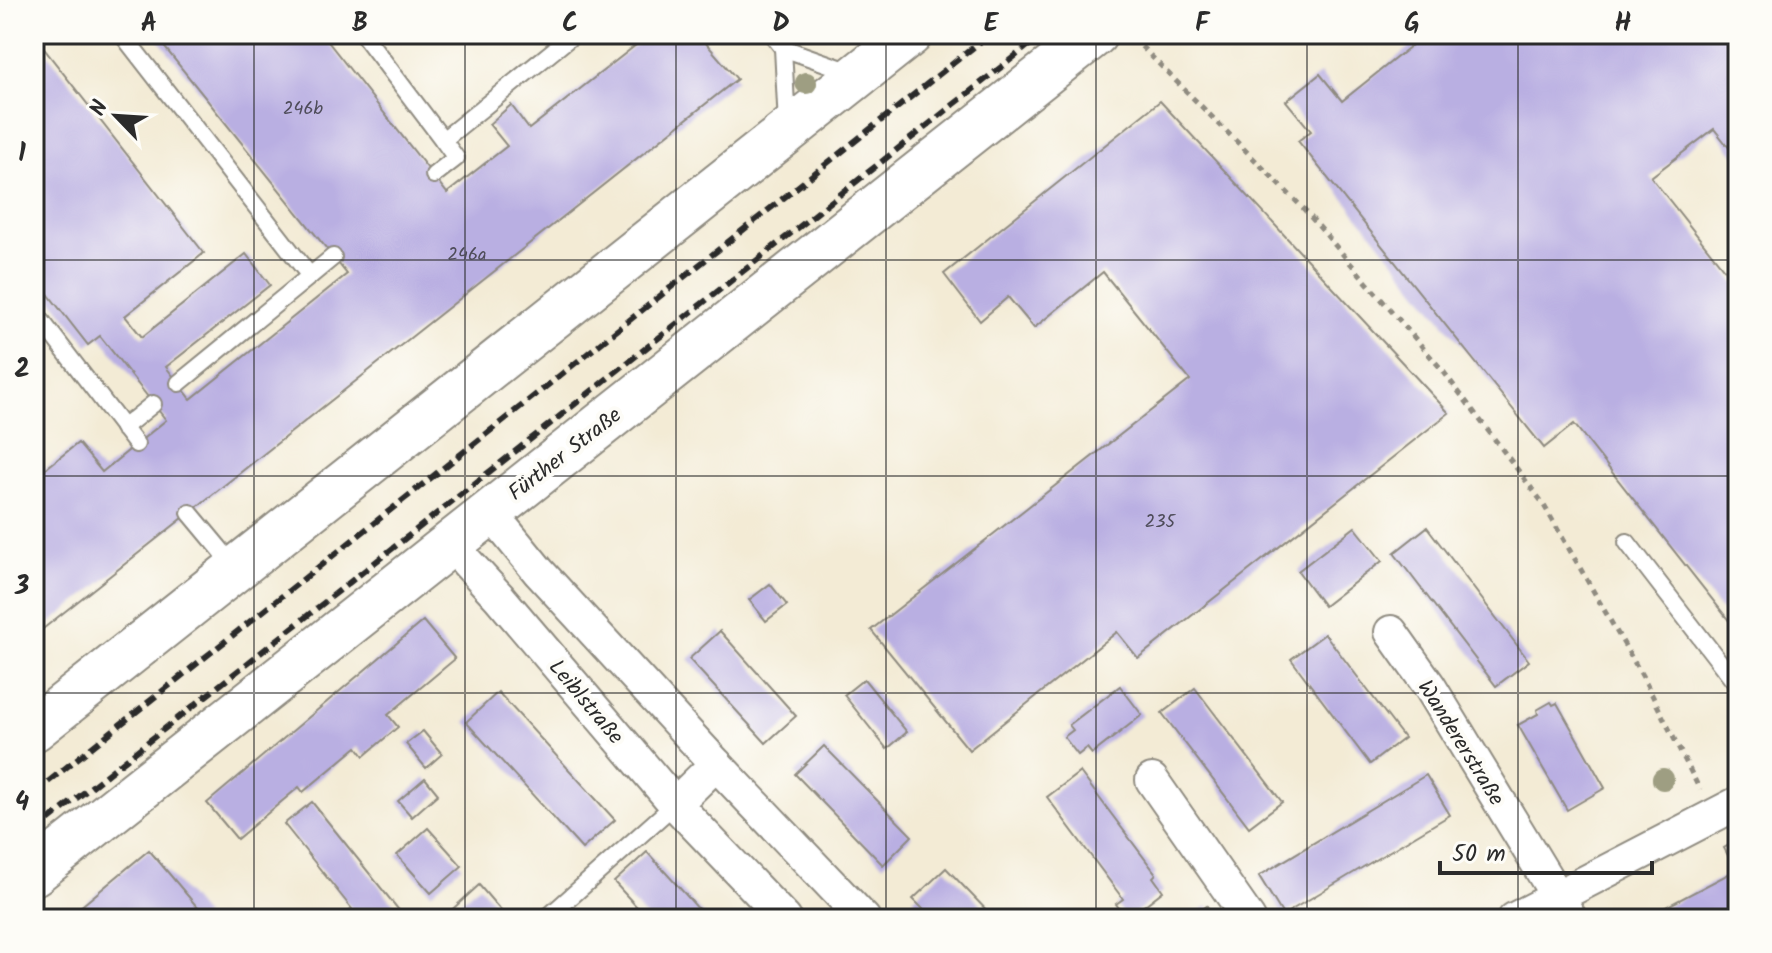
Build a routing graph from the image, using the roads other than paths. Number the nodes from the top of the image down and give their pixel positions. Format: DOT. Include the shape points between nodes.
graph roads {
  1 [pos="122,34"];
  2 [pos="363,34"];
  3 [pos="574,34"];
  4 [pos="772,34"];
  5 [pos="910,34"];
  6 [pos="1114,36"];
  7 [pos="783,48"];
  8 [pos="859,75"];
  9 [pos="788,131"];
  10 [pos="443,140"];
  11 [pos="434,175"];
  12 [pos="333,257"];
  13 [pos="310,276"];
  14 [pos="34,311"];
  15 [pos="179,383"];
  16 [pos="153,404"];
  17 [pos="123,428"];
  18 [pos="136,444"];
  19 [pos="490,512"];
  20 [pos="190,513"];
  21 [pos="1627,542"];
  22 [pos="450,544"];
  23 [pos="535,567"];
  24 [pos="236,569"];
  25 [pos="499,597"];
  26 [pos="1391,632"];
  27 [pos="1738,686"];
  28 [pos="34,729"];
  29 [pos="716,764"];
  30 [pos="1152,780"];
  31 [pos="675,804"];
  32 [pos="1725,810"];
  33 [pos="34,873"];
  34 [pos="1563,907"];
  35 [pos="547,918"];
  36 [pos="785,919"];
  37 [pos="864,919"];
  38 [pos="1249,919"];
  39 [pos="1514,919"];
  1 -- 13 [label="lane"];
  2 -- 10 [label="lane"];
  3 -- 10 [label="lane"];
  4 -- 7 [label="lane"];
  5 -- 8 [label="main road"];
  6 -- 19 [label="main road, Fürther Straße"];
  7 -- 8 [label="lane"];
  7 -- 9 [label="lane"];
  8 -- 9 [label="main road"];
  9 -- 24 [label="main road"];
  10 -- 11 [label="lane" via="456,158"];
  12 -- 13 [label="lane"];
  13 -- 15 [label="lane"];
  14 -- 17 [label="lane"];
  16 -- 17 [label="lane"];
  17 -- 18 [label="lane"];
  19 -- 22 [label="main road, Fürther Straße"];
  19 -- 23 [label="street"];
  20 -- 24 [label="lane"];
  21 -- 27 [label="lane"];
  22 -- 25 [label="street, Leiblstraße"];
  22 -- 33 [label="main road, Fürther Straße"];
  23 -- 25 [label="street"];
  23 -- 29 [label="street"];
  24 -- 28 [label="main road"];
  25 -- 31 [label="street, Leiblstraße"];
  26 -- 34 [label="street, Wandererstraße"];
  29 -- 31 [label="street"];
  29 -- 37 [label="street"];
  30 -- 38 [label="street"];
  31 -- 35 [label="lane"];
  31 -- 36 [label="street, Leiblstraße"];
  32 -- 34 [label="street"];
  34 -- 39 [label="street"];
}
